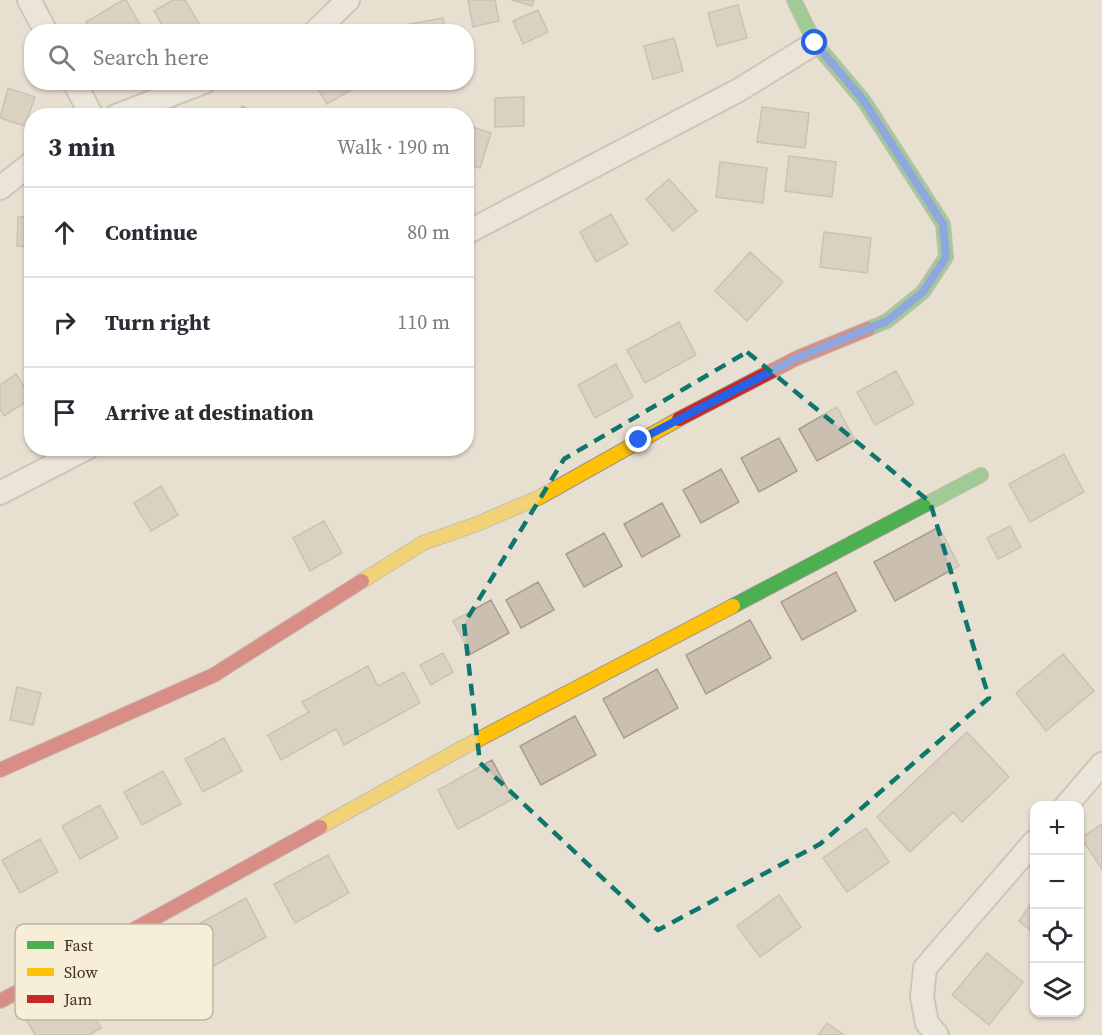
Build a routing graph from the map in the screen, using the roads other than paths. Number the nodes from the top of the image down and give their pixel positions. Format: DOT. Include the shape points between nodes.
graph roads {
  1 [pos="29,0"];
  2 [pos="348,0"];
  3 [pos="794,0"];
  4 [pos="42,24"];
  5 [pos="323,24"];
  6 [pos="815,43"];
  7 [pos="78,90"];
  8 [pos="183,90"];
  9 [pos="88,108"];
  10 [pos="137,108"];
  11 [pos="24,169"];
  12 [pos="0,188"];
  13 [pos="474,229"];
  14 [pos="72,456"];
  15 [pos="981,475"];
  16 [pos="0,493"];
  17 [pos="1102,764"];
  18 [pos="0,770"];
  19 [pos="1070,801"];
  20 [pos="1030,848"];
  21 [pos="144,924"];
  22 [pos="15,993"];
  23 [pos="0,1001"];
  24 [pos="938,1035"];
  1 -- 4 [label="street"];
  2 -- 5 [label="street"];
  3 -- 6 [label="street"];
  6 -- 13 [label="street" via="739,90"];
  6 -- 18 [label="street" via="864,101 943,224 946,257 923,292 887,321 786,364 639,440 540,497 423,543 214,675"];
  7 -- 9 [label="street"];
  8 -- 10 [label="street"];
  11 -- 12 [label="street"];
  14 -- 16 [label="street"];
  15 -- 21 [label="street" via="464,747"];
  17 -- 19 [label="street"];
  20 -- 24 [label="street" via="926,968 922,998 927,1023"];
  22 -- 23 [label="street"];
}
